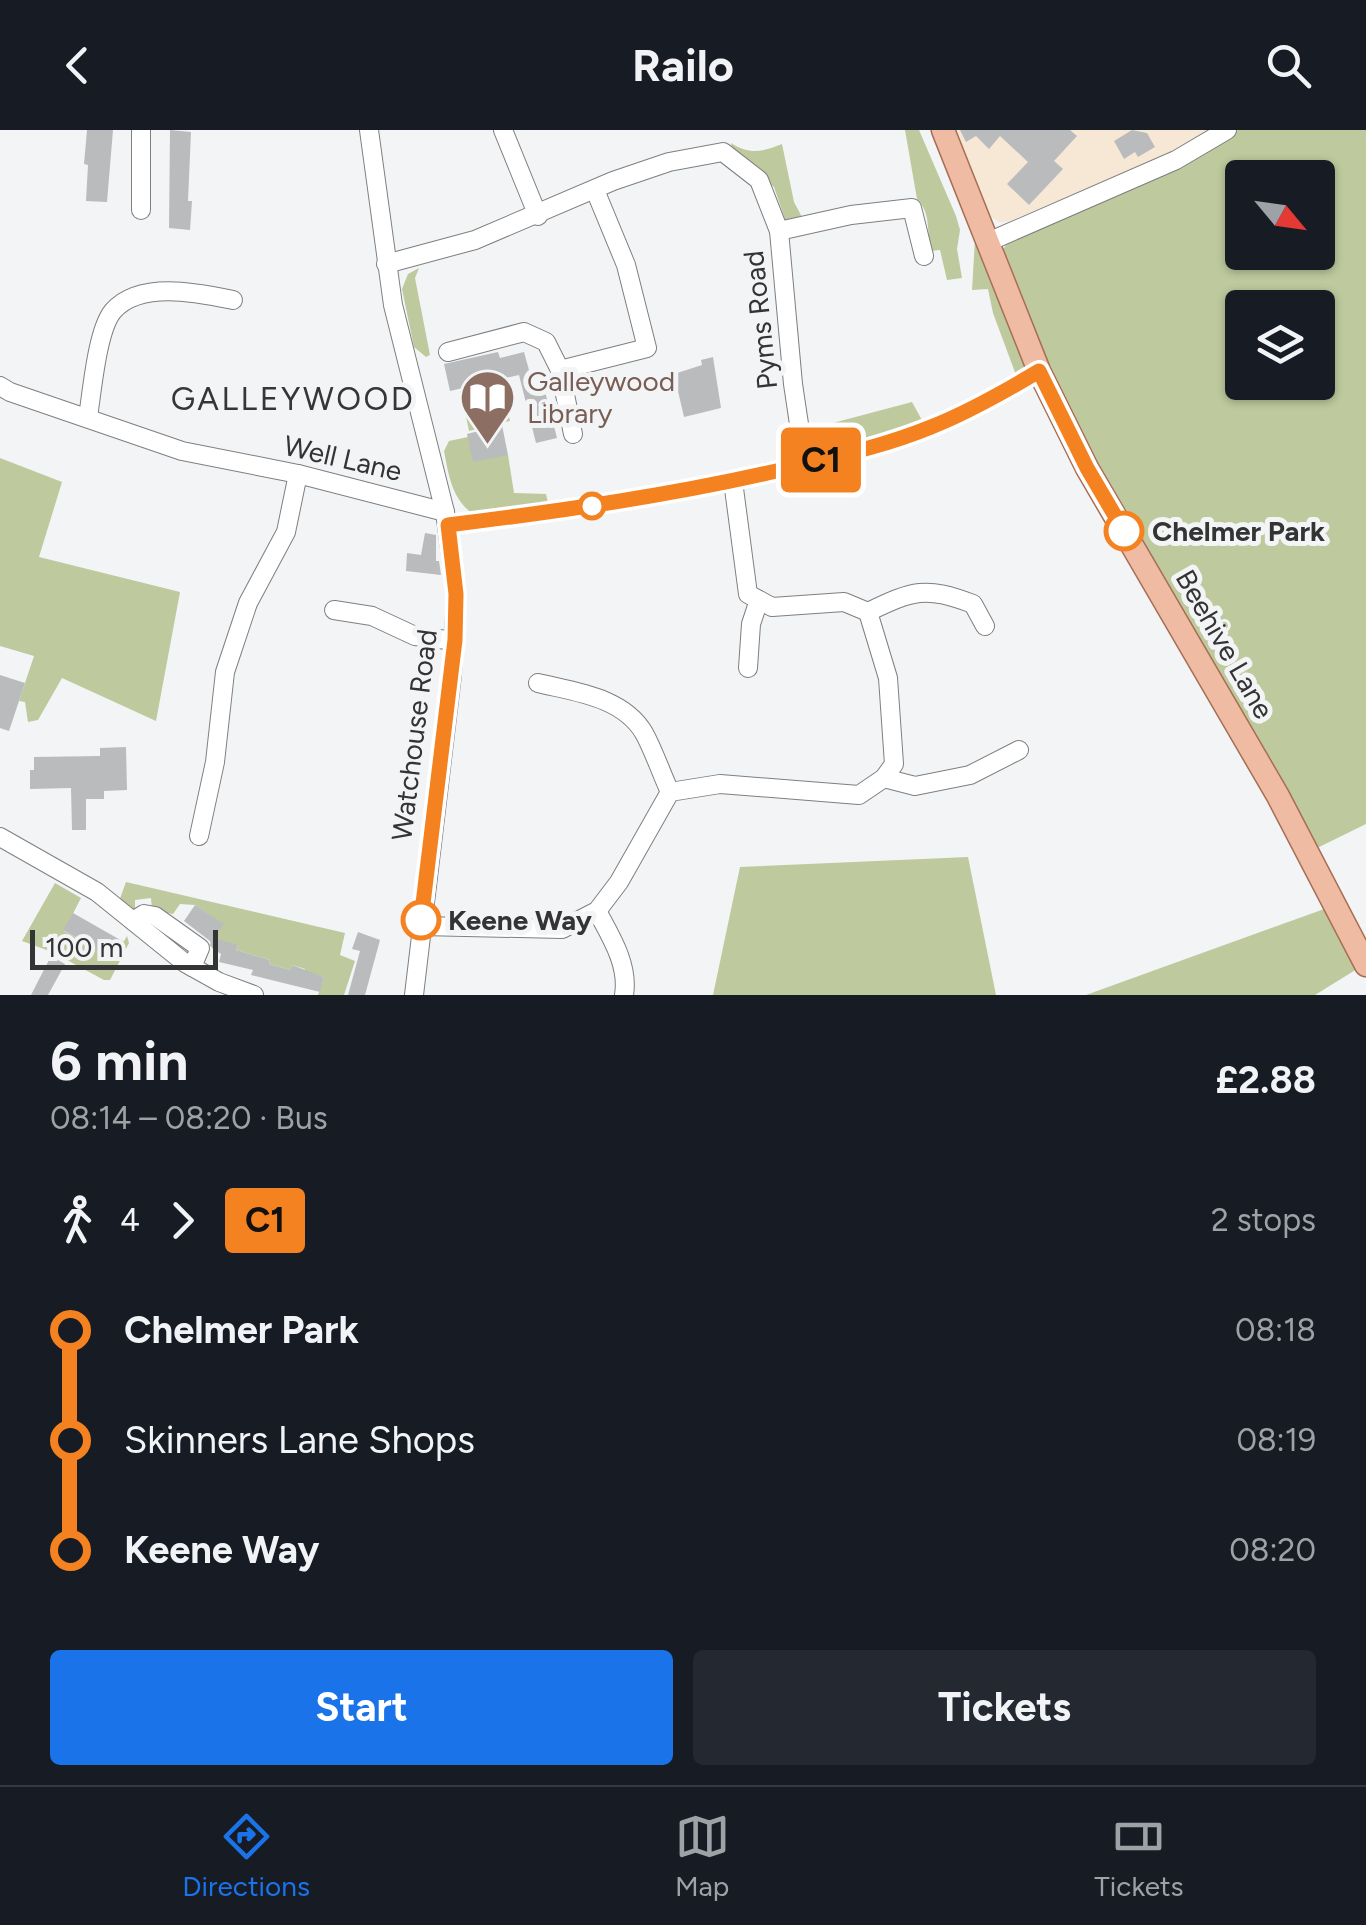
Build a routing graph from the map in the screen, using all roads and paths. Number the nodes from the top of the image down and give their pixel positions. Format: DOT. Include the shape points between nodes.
graph roads {
  1 [pos="141,130"];
  2 [pos="369,130"];
  3 [pos="503,130"];
  4 [pos="722,130"];
  5 [pos="942,130"];
  6 [pos="1226,130"];
  7 [pos="723,152"];
  8 [pos="594,190"];
  9 [pos="142,210"];
  10 [pos="538,216"];
  11 [pos="779,231"];
  12 [pos="988,242"];
  13 [pos="924,256"];
  14 [pos="386,264"];
  15 [pos="233,300"];
  16 [pos="448,352"];
  17 [pos="560,370"];
  18 [pos="1039,371"];
  19 [pos="0,386"];
  20 [pos="88,417"];
  21 [pos="572,434"];
  22 [pos="805,464"];
  23 [pos="298,474"];
  24 [pos="732,481"];
  25 [pos="447,518"];
  26 [pos="759,600"];
  27 [pos="334,610"];
  28 [pos="868,612"];
  29 [pos="985,626"];
  30 [pos="455,640"];
  31 [pos="748,668"];
  32 [pos="538,683"];
  33 [pos="1019,750"];
  34 [pos="884,778"];
  35 [pos="670,792"];
  36 [pos="199,836"];
  37 [pos="0,837"];
  38 [pos="597,911"];
  39 [pos="421,926"];
  40 [pos="1366,964"];
  41 [pos="254,995"];
  42 [pos="414,995"];
  43 [pos="624,995"];
  1 -- 9 [label="street"];
  2 -- 14 [label="street, Watchouse Road"];
  3 -- 10 [label="street"];
  4 -- 7 [label="street"];
  5 -- 12 [label="main road, Beehive Lane"];
  6 -- 12 [label="street" via="1176,160"];
  7 -- 8 [label="street" via="669,162"];
  7 -- 11 [label="street, Pyms Road" via="758,180"];
  8 -- 10 [label="street"];
  8 -- 17 [label="street" via="626,265 646,348"];
  10 -- 14 [label="street"];
  11 -- 13 [label="street, Pyms Road" via="912,208"];
  11 -- 22 [label="street, Pyms Road"];
  12 -- 18 [label="main road, Beehive Lane"];
  14 -- 25 [label="street, Watchouse Road"];
  15 -- 20 [label="street" via="185,290 142,294 113,311 98,350"];
  16 -- 17 [label="street" via="524,332 546,342"];
  17 -- 21 [label="street"];
  18 -- 22 [label="street" via="931,427"];
  18 -- 40 [label="main road, Beehive Lane"];
  19 -- 20 [label="street, Well Lane"];
  20 -- 23 [label="street, Well Lane" via="182,451"];
  22 -- 24 [label="street"];
  23 -- 25 [label="street, Well Lane"];
  23 -- 36 [label="street" via="286,532 248,603 225,672"];
  24 -- 25 [label="street" via="560,512"];
  24 -- 26 [label="street" via="748,594"];
  25 -- 30 [label="street, Watchouse Road"];
  26 -- 28 [label="street" via="772,607 844,602"];
  26 -- 31 [label="street"];
  27 -- 30 [label="street" via="372,616 414,636"];
  28 -- 29 [label="street" via="906,594 939,591 973,604"];
  28 -- 34 [label="street" via="888,678 894,764"];
  30 -- 39 [label="street, Watchouse Road"];
  32 -- 35 [label="street" via="603,700 630,715"];
  33 -- 34 [label="street" via="970,775 916,786"];
  34 -- 35 [label="street" via="859,795 720,784"];
  35 -- 38 [label="street"];
  37 -- 41 [label="street" via="98,892 192,967"];
  38 -- 39 [label="street" via="562,929"];
  38 -- 43 [label="street" via="627,979"];
  39 -- 42 [label="street, Watchouse Road"];
}
